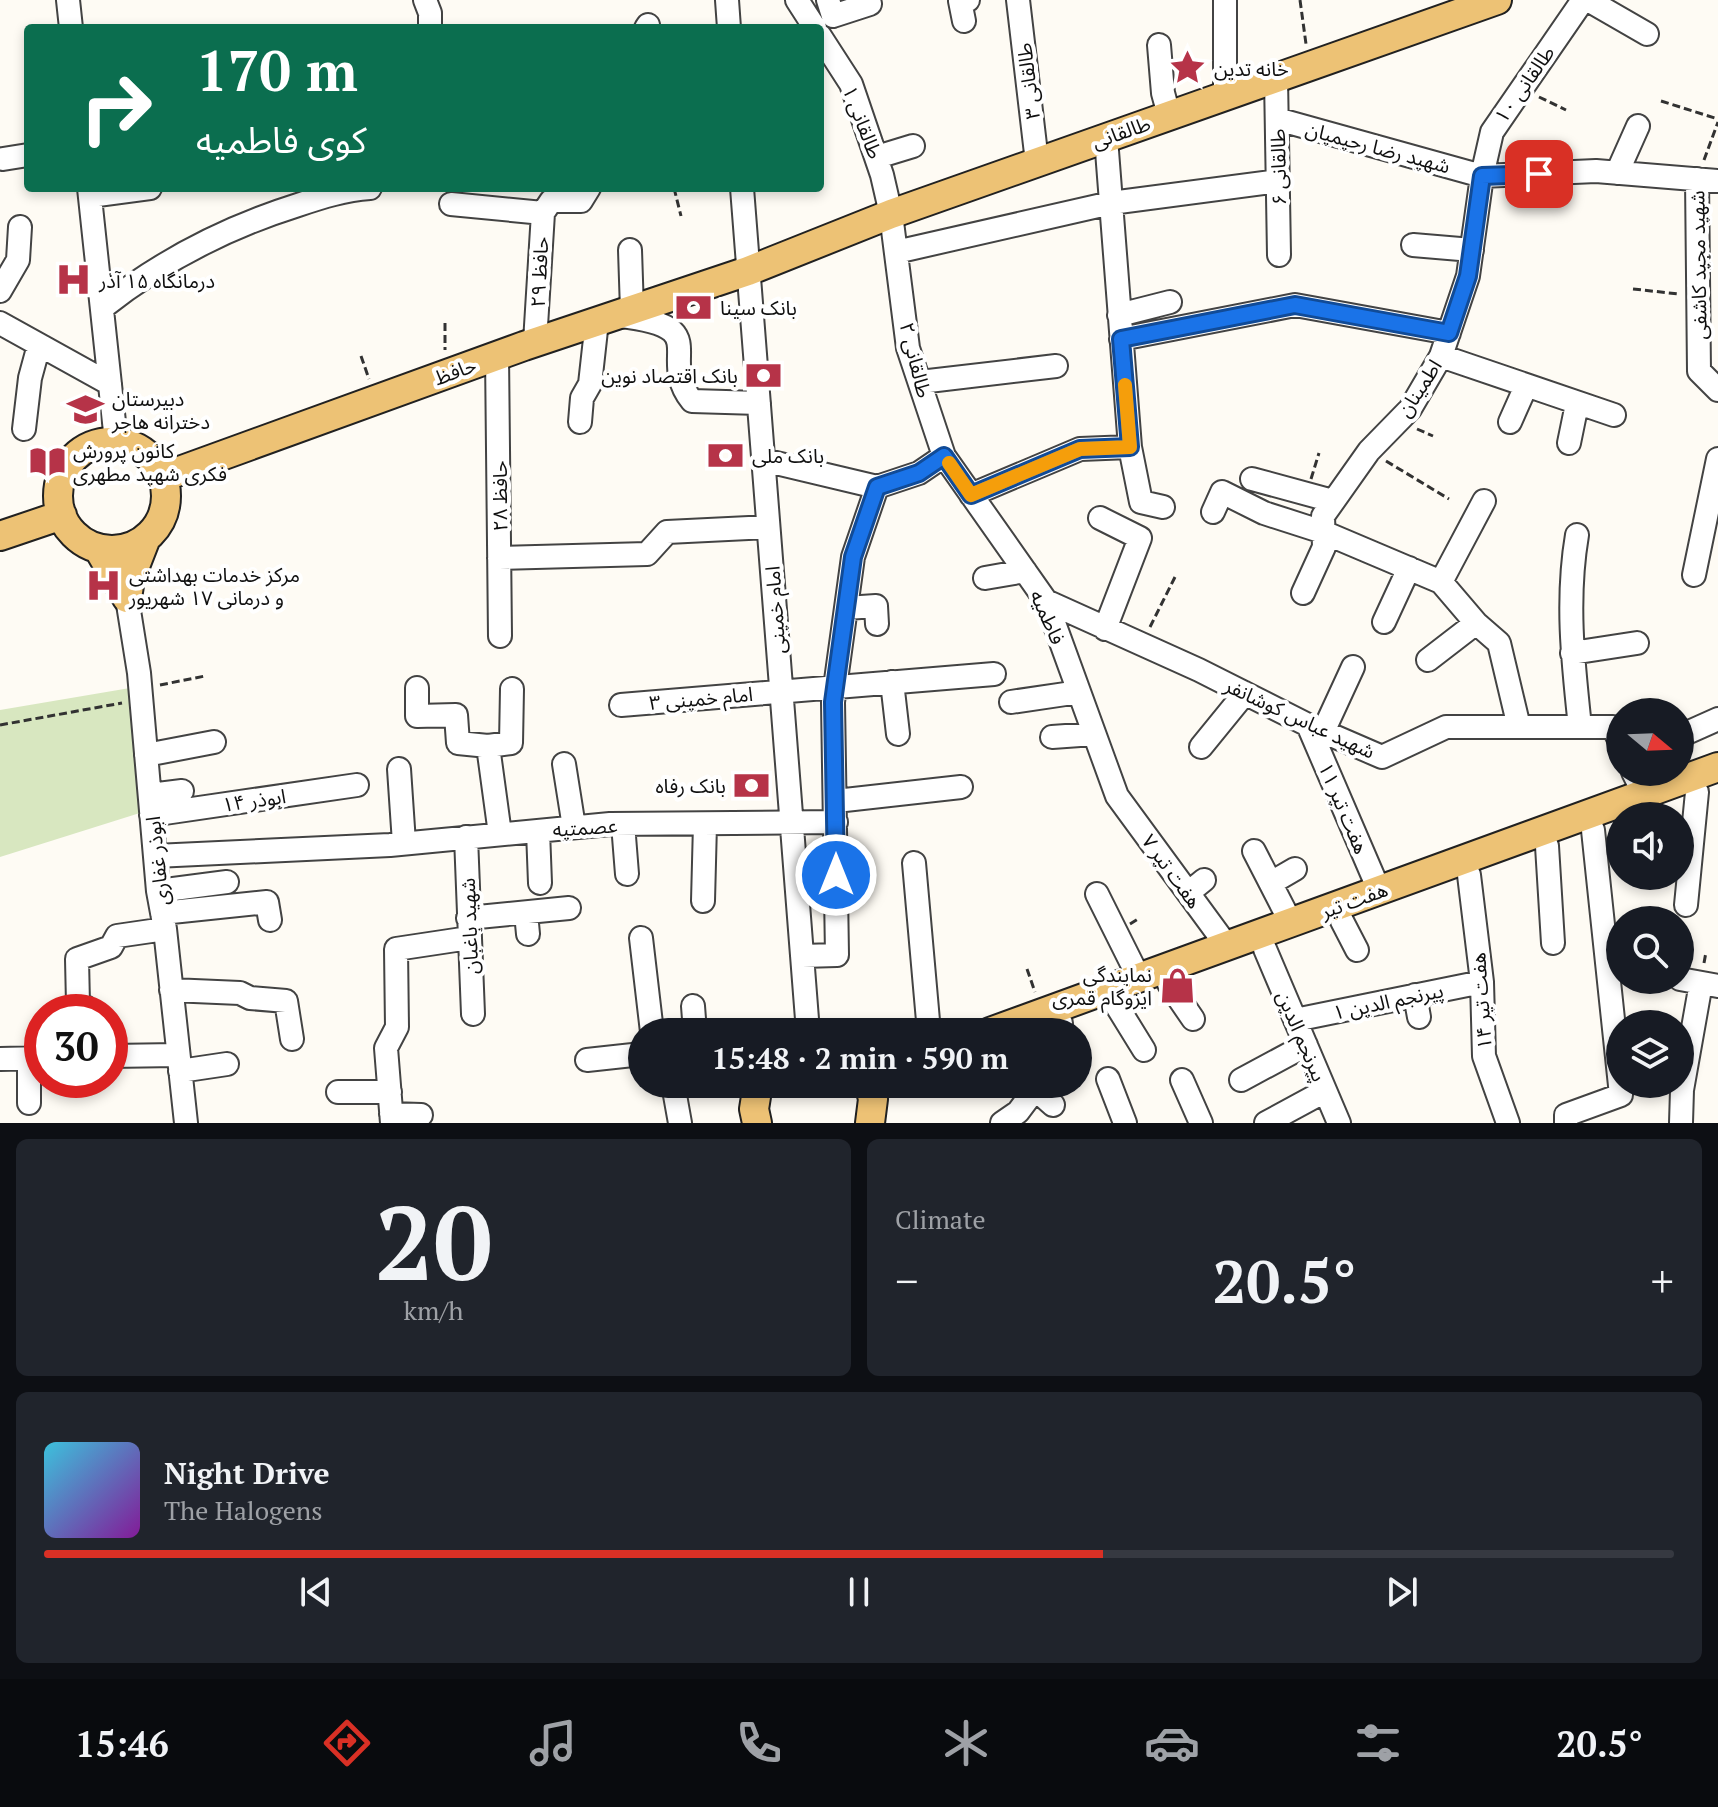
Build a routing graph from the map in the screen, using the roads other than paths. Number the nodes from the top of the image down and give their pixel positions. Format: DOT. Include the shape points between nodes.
graph roads {
  1 [pos="68,0"];
  2 [pos="425,0"];
  3 [pos="727,0"];
  4 [pos="797,0"];
  5 [pos="828,0"];
  6 [pos="869,0"];
  7 [pos="1018,0"];
  8 [pos="1225,0"];
  9 [pos="1585,0"];
  10 [pos="1486,2"];
  11 [pos="71,24"];
  12 [pos="430,24"];
  13 [pos="729,24"];
  14 [pos="812,24"];
  15 [pos="1647,34"];
  16 [pos="824,42"];
  17 [pos="1159,45"];
  18 [pos="1276,78"];
  19 [pos="1225,96"];
  20 [pos="1169,115"];
  21 [pos="1277,119"];
  22 [pos="1638,126"];
  23 [pos="1106,138"];
  24 [pos="913,146"];
  25 [pos="24,156"];
  26 [pos="877,157"];
  27 [pos="3,159"];
  28 [pos="1037,162"];
  29 [pos="1617,173"];
  30 [pos="1482,176"];
  31 [pos="1708,180"];
  32 [pos="1279,181"];
  33 [pos="89,192"];
  34 [pos="340,192"];
  35 [pos="587,192"];
  36 [pos="742,192"];
  37 [pos="1111,203"];
  38 [pos="451,204"];
  39 [pos="543,213"];
  40 [pos="891,214"];
  41 [pos="20,227"];
  42 [pos="1413,245"];
  43 [pos="630,250"];
  44 [pos="1472,250"];
  45 [pos="896,252"];
  46 [pos="1279,255"];
  47 [pos="748,271"];
  48 [pos="0,291"];
  49 [pos="1170,302"];
  50 [pos="102,308"];
  51 [pos="615,315"];
  52 [pos="1119,315"];
  53 [pos="0,323"];
  54 [pos="1449,333"];
  55 [pos="1121,339"];
  56 [pos="535,342"];
  57 [pos="39,345"];
  58 [pos="497,355"];
  59 [pos="1441,356"];
  60 [pos="1056,366"];
  61 [pos="920,382"];
  62 [pos="110,384"];
  63 [pos="1526,386"];
  64 [pos="1718,390"];
  65 [pos="759,403"];
  66 [pos="1577,404"];
  67 [pos="1614,415"];
  68 [pos="580,422"];
  69 [pos="1510,422"];
  70 [pos="24,429"];
  71 [pos="116,441"];
  72 [pos="1569,443"];
  73 [pos="1130,447"];
  74 [pos="944,456"];
  75 [pos="763,460"];
  76 [pos="1717,470"];
  77 [pos="163,477"];
  78 [pos="1252,479"];
  79 [pos="877,487"];
  80 [pos="971,495"];
  81 [pos="1333,501"];
  82 [pos="1484,501"];
  83 [pos="1163,507"];
  84 [pos="1213,512"];
  85 [pos="62,515"];
  86 [pos="1100,518"];
  87 [pos="768,527"];
  88 [pos="1323,532"];
  89 [pos="1577,535"];
  90 [pos="0,536"];
  91 [pos="146,538"];
  92 [pos="98,548"];
  93 [pos="499,558"];
  94 [pos="1409,568"];
  95 [pos="1025,571"];
  96 [pos="1694,575"];
  97 [pos="985,578"];
  98 [pos="1441,582"];
  99 [pos="1303,593"];
  100 [pos="127,598"];
  101 [pos="1046,601"];
  102 [pos="846,608"];
  103 [pos="1384,622"];
  104 [pos="1476,623"];
  105 [pos="877,624"];
  106 [pos="1105,629"];
  107 [pos="500,636"];
  108 [pos="1637,643"];
  109 [pos="1572,653"];
  110 [pos="1428,660"];
  111 [pos="1353,667"];
  112 [pos="994,674"];
  113 [pos="892,682"];
  114 [pos="835,686"];
  115 [pos="417,688"];
  116 [pos="512,689"];
  117 [pos="781,691"];
  118 [pos="1079,692"];
  119 [pos="1245,693"];
  120 [pos="1011,702"];
  121 [pos="621,705"];
  122 [pos="1718,719"];
  123 [pos="1519,727"];
  124 [pos="1580,727"];
  125 [pos="1316,728"];
  126 [pos="1694,730"];
  127 [pos="1606,732"];
  128 [pos="898,734"];
  129 [pos="1094,734"];
  130 [pos="1052,737"];
  131 [pos="214,742"];
  132 [pos="488,746"];
  133 [pos="1201,747"];
  134 [pos="146,755"];
  135 [pos="564,764"];
  136 [pos="1718,767"];
  137 [pos="399,769"];
  138 [pos="357,785"];
  139 [pos="961,787"];
  140 [pos="1708,788"];
  141 [pos="182,791"];
  142 [pos="1117,796"];
  143 [pos="1640,802"];
  144 [pos="1646,802"];
  145 [pos="151,805"];
  146 [pos="836,812"];
  147 [pos="1606,814"];
  148 [pos="1606,822"];
  149 [pos="791,823"];
  150 [pos="623,824"];
  151 [pos="705,824"];
  152 [pos="574,827"];
  153 [pos="1593,830"];
  154 [pos="538,831"];
  155 [pos="500,834"];
  156 [pos="466,837"];
  157 [pos="397,844"];
  158 [pos="1547,846"];
  159 [pos="1254,851"];
  160 [pos="155,856"];
  161 [pos="914,863"];
  162 [pos="1295,869"];
  163 [pos="627,874"];
  164 [pos="1469,875"];
  165 [pos="227,882"];
  166 [pos="540,883"];
  167 [pos="1271,883"];
  168 [pos="1379,890"];
  169 [pos="1097,894"];
  170 [pos="703,901"];
  171 [pos="1686,905"];
  172 [pos="569,908"];
  173 [pos="162,911"];
  174 [pos="1606,914"];
  175 [pos="270,920"];
  176 [pos="1342,921"];
  177 [pos="1291,923"];
  178 [pos="468,928"];
  179 [pos="641,938"];
  180 [pos="1262,942"];
  181 [pos="1553,943"];
  182 [pos="1227,946"];
  183 [pos="1357,950"];
  184 [pos="802,956"];
  185 [pos="1139,978"];
  186 [pos="1482,982"];
  187 [pos="1700,983"];
  188 [pos="1169,984"];
  189 [pos="171,990"];
  190 [pos="78,994"];
  191 [pos="1616,994"];
  192 [pos="1115,1003"];
  193 [pos="693,1006"];
  194 [pos="473,1014"];
  195 [pos="650,1018"];
  196 [pos="694,1018"];
  197 [pos="807,1018"];
  198 [pos="928,1018"];
  199 [pos="1063,1018"];
  200 [pos="1071,1018"];
  201 [pos="1193,1019"];
  202 [pos="1295,1020"];
  203 [pos="292,1039"];
  204 [pos="1306,1045"];
  205 [pos="1144,1050"];
  206 [pos="628,1056"];
  207 [pos="24,1058"];
  208 [pos="128,1058"];
  209 [pos="0,1059"];
  210 [pos="587,1060"];
  211 [pos="178,1063"];
  212 [pos="227,1064"];
  213 [pos="1108,1079"];
  214 [pos="1182,1080"];
  215 [pos="1241,1080"];
  216 [pos="1325,1091"];
  217 [pos="338,1092"];
  218 [pos="30,1098"];
  219 [pos="676,1098"];
  220 [pos="756,1098"];
  221 [pos="1029,1098"];
  222 [pos="1047,1098"];
  223 [pos="29,1103"];
  224 [pos="1053,1105"];
  225 [pos="391,1110"];
  226 [pos="421,1115"];
  227 [pos="1014,1119"];
  228 [pos="186,1123"];
  229 [pos="680,1123"];
  230 [pos="757,1123"];
  231 [pos="1125,1123"];
  232 [pos="1201,1123"];
  233 [pos="1266,1123"];
  234 [pos="1339,1123"];
  235 [pos="1508,1123"];
  236 [pos="1566,1123"];
  237 [pos="1681,1123"];
  1 -- 11 [label="street"];
  2 -- 12 [label="street"];
  3 -- 13 [label="street"];
  4 -- 14 [label="street"];
  5 -- 6 [label="street" via="833,16 870,4"];
  7 -- 28 [label="street, طالقانی ۳"];
  8 -- 19 [label="street"];
  9 -- 15 [label="street"];
  9 -- 30 [label="street, طالقانی ۱۰" via="1492,132"];
  10 -- 18 [label="main road, طالقانی"];
  16 -- 26 [label="street, طالقانی ۱" via="851,84"];
  17 -- 20 [label="street"];
  18 -- 19 [label="main road, طالقانی"];
  18 -- 21 [label="street, طالقانی ۶"];
  19 -- 20 [label="main road, طالقانی"];
  20 -- 23 [label="main road, طالقانی"];
  21 -- 30 [label="street, شهید رضا رحیمیان"];
  21 -- 32 [label="street, طالقانی ۶"];
  22 -- 29 [label="street"];
  23 -- 28 [label="main road, طالقانی"];
  23 -- 37 [label="street"];
  24 -- 26 [label="street"];
  25 -- 27 [label="street"];
  26 -- 40 [label="street, طالقانی ۱"];
  28 -- 40 [label="main road, طالقانی"];
  29 -- 30 [label="street, شهید رضا رحیمیان"];
  29 -- 31 [label="street, شهید رضا رحیمیان"];
  30 -- 44 [label="street, اطمینان"];
  31 -- 64 [label="street, شهید مجید کاشفی" via="1698,296 1699,371"];
  32 -- 37 [label="street"];
  32 -- 46 [label="street, طالقانی ۶"];
  33 -- 50 [label="street"];
  34 -- 50 [label="street" via="220,234 172,258"];
  35 -- 39 [label="street, حافظ ۲۹" via="581,201 551,201"];
  36 -- 47 [label="street, امام خمینی"];
  37 -- 45 [label="street"];
  37 -- 52 [label="street"];
  38 -- 39 [label="street"];
  39 -- 56 [label="street, حافظ ۲۹"];
  40 -- 45 [label="street, طالقانی ۲"];
  40 -- 47 [label="main road, طالقانی"];
  41 -- 48 [label="street" via="18,260"];
  42 -- 44 [label="street"];
  43 -- 51 [label="street"];
  44 -- 54 [label="street, اطمینان"];
  45 -- 61 [label="street, طالقانی ۲" via="908,348"];
  47 -- 51 [label="main road, حافظ"];
  47 -- 65 [label="street, امام خمینی"];
  49 -- 52 [label="street"];
  50 -- 62 [label="street"];
  51 -- 56 [label="main road, حافظ"];
  51 -- 65 [label="street" via="651,320 678,337 683,390 692,401"];
  51 -- 68 [label="street" via="582,398"];
  52 -- 55 [label="street"];
  53 -- 57 [label="street"];
  54 -- 55 [label="street" via="1295,305"];
  54 -- 59 [label="street, اطمینان"];
  55 -- 73 [label="street"];
  56 -- 58 [label="main road, حافظ"];
  57 -- 62 [label="street"];
  57 -- 70 [label="street"];
  58 -- 77 [label="main road, حافظ"];
  58 -- 93 [label="street, حافظ ۲۸"];
  59 -- 63 [label="street"];
  59 -- 81 [label="street, اطمینان" via="1410,409 1369,451"];
  60 -- 61 [label="street"];
  61 -- 74 [label="street, طالقانی ۲"];
  62 -- 71 [label="street"];
  63 -- 66 [label="street"];
  63 -- 69 [label="street"];
  65 -- 75 [label="street, امام خمینی"];
  66 -- 67 [label="street"];
  66 -- 72 [label="street"];
  71 -- 77 [label="main road" via="142,450"];
  71 -- 85 [label="main road" via="93,445 67,466 58,498"];
  73 -- 80 [label="street" via="1080,449"];
  73 -- 83 [label="street" via="1141,502"];
  74 -- 79 [label="street" via="919,473"];
  74 -- 80 [label="street, فاطمیه"];
  75 -- 79 [label="street"];
  75 -- 87 [label="street, امام خمینی"];
  76 -- 96 [label="street"];
  77 -- 91 [label="main road" via="165,510"];
  78 -- 81 [label="street"];
  79 -- 102 [label="street" via="853,557"];
  80 -- 95 [label="street, فاطمیه"];
  81 -- 88 [label="street, اطمینان" via="1323,516"];
  82 -- 98 [label="street"];
  84 -- 88 [label="street" via="1222,492 1264,513"];
  85 -- 90 [label="main road"];
  85 -- 92 [label="main road" via="70,530"];
  86 -- 106 [label="street" via="1140,538"];
  87 -- 93 [label="street" via="667,532 647,554"];
  87 -- 117 [label="street, امام خمینی"];
  88 -- 94 [label="street"];
  88 -- 99 [label="street, اطمینان" via="1324,547"];
  89 -- 109 [label="street"];
  91 -- 92 [label="main road" via="132,547"];
  91 -- 100 [label="main road"];
  92 -- 100 [label="main road"];
  93 -- 107 [label="street, حافظ ۲۸"];
  94 -- 98 [label="street"];
  94 -- 103 [label="street"];
  95 -- 97 [label="street"];
  95 -- 101 [label="street, فاطمیه"];
  98 -- 104 [label="street"];
  100 -- 134 [label="street, ابوذر غفاری"];
  101 -- 106 [label="street, شهید عباس کوشانفر"];
  101 -- 118 [label="street, فاطمیه"];
  102 -- 105 [label="street" via="876,606"];
  102 -- 114 [label="street"];
  104 -- 110 [label="street"];
  104 -- 123 [label="street" via="1499,643"];
  106 -- 119 [label="street, شهید عباس کوشانفر"];
  108 -- 109 [label="street"];
  109 -- 124 [label="street"];
  111 -- 125 [label="street"];
  112 -- 113 [label="street, امام خمینی ۳"];
  113 -- 114 [label="street, امام خمینی ۳"];
  113 -- 128 [label="street"];
  114 -- 117 [label="street, امام خمینی ۳"];
  114 -- 146 [label="street"];
  115 -- 132 [label="street" via="417,716 456,715 458,743"];
  116 -- 132 [label="street" via="511,743"];
  117 -- 121 [label="street, امام خمینی ۳"];
  117 -- 149 [label="street, امام خمینی"];
  118 -- 120 [label="street"];
  118 -- 129 [label="street, فاطمیه"];
  119 -- 125 [label="street, شهید عباس کوشانفر"];
  119 -- 133 [label="street"];
  122 -- 126 [label="street"];
  123 -- 124 [label="street, شهید عباس کوشانفر"];
  123 -- 125 [label="street, شهید عباس کوشانفر" via="1446,727 1382,757"];
  124 -- 127 [label="street, شهید عباس کوشانفر"];
  125 -- 168 [label="street, هفت تیر ۱۱"];
  129 -- 130 [label="street"];
  129 -- 142 [label="street, فاطمیه"];
  131 -- 134 [label="street"];
  132 -- 155 [label="street"];
  134 -- 145 [label="street, ابوذر غفاری"];
  135 -- 152 [label="street"];
  136 -- 143 [label="main road, هفت تیر"];
  137 -- 157 [label="street"];
  138 -- 145 [label="street, ابوذر ۱۴"];
  139 -- 146 [label="street, عصمتیه"];
  140 -- 144 [label="main road, هفت تیر"];
  140 -- 171 [label="street"];
  141 -- 145 [label="street"];
  142 -- 182 [label="street, هفت تیر ۷" via="1196,887"];
  145 -- 160 [label="street, ابوذر غفاری"];
  146 -- 149 [label="street, عصمتیه"];
  146 -- 184 [label="street" via="837,955"];
  147 -- 168 [label="main road, هفت تیر"];
  148 -- 153 [label="main road, هفت تیر"];
  149 -- 151 [label="street, عصمتیه"];
  149 -- 184 [label="street, امام خمینی"];
  150 -- 151 [label="street, عصمتیه"];
  150 -- 152 [label="street, عصمتیه"];
  150 -- 163 [label="street"];
  151 -- 170 [label="street"];
  152 -- 154 [label="street, عصمتیه"];
  153 -- 158 [label="main road, هفت تیر"];
  153 -- 174 [label="street"];
  154 -- 155 [label="street, عصمتیه"];
  154 -- 166 [label="street"];
  155 -- 156 [label="street, عصمتیه"];
  156 -- 157 [label="street, عصمتیه"];
  156 -- 178 [label="street, شهید باغبان"];
  157 -- 160 [label="street, عصمتیه"];
  158 -- 164 [label="main road, هفت تیر"];
  158 -- 181 [label="street"];
  159 -- 167 [label="street"];
  160 -- 173 [label="street, ابوذر غفاری"];
  161 -- 198 [label="street"];
  162 -- 167 [label="street"];
  164 -- 176 [label="main road, هفت تیر"];
  164 -- 186 [label="street, هفت تیر ۱۴"];
  165 -- 173 [label="street"];
  167 -- 177 [label="street"];
  168 -- 177 [label="main road, هفت تیر"];
  169 -- 185 [label="street"];
  172 -- 178 [label="street" via="527,923"];
  173 -- 175 [label="street" via="267,902"];
  173 -- 189 [label="street, ابوذر غفاری"];
  173 -- 190 [label="street" via="117,936 111,947 77,959"];
  176 -- 180 [label="main road, هفت تیر"];
  176 -- 183 [label="street"];
  177 -- 180 [label="main road, هفت تیر"];
  178 -- 194 [label="street, شهید باغبان"];
  178 -- 225 [label="street" via="396,949 397,1027 386,1048"];
  179 -- 195 [label="street"];
  180 -- 182 [label="main road, هفت تیر"];
  180 -- 188 [label="main road, هفت تیر"];
  180 -- 202 [label="street, پیرنجم الدین"];
  182 -- 185 [label="main road, هفت تیر"];
  184 -- 197 [label="street, امام خمینی"];
  185 -- 199 [label="main road, هفت تیر"];
  186 -- 202 [label="street, پیرنجم الدین ۱" via="1417,1006"];
  186 -- 235 [label="street, هفت تیر ۱۴" via="1484,1056"];
  187 -- 237 [label="street"];
  188 -- 192 [label="main road, هفت تیر"];
  188 -- 201 [label="street"];
  189 -- 203 [label="street" via="286,1001"];
  189 -- 211 [label="street, ابوذر غفاری"];
  191 -- 236 [label="street" via="1621,1095 1566,1115"];
  192 -- 200 [label="main road, هفت تیر"];
  192 -- 205 [label="street"];
  193 -- 196 [label="street"];
  202 -- 204 [label="street, پیرنجم الدین"];
  204 -- 215 [label="street"];
  204 -- 216 [label="street, پیرنجم الدین"];
  206 -- 210 [label="street"];
  207 -- 209 [label="street"];
  208 -- 211 [label="street"];
  211 -- 212 [label="street"];
  211 -- 228 [label="street, ابوذر غفاری"];
  213 -- 231 [label="street"];
  214 -- 232 [label="street"];
  216 -- 233 [label="street"];
  216 -- 234 [label="street, پیرنجم الدین"];
  217 -- 225 [label="street"];
  218 -- 223 [label="street"];
  219 -- 229 [label="street"];
  220 -- 230 [label="main road"];
  221 -- 227 [label="street"];
  222 -- 224 [label="street"];
  225 -- 226 [label="street"];
}
